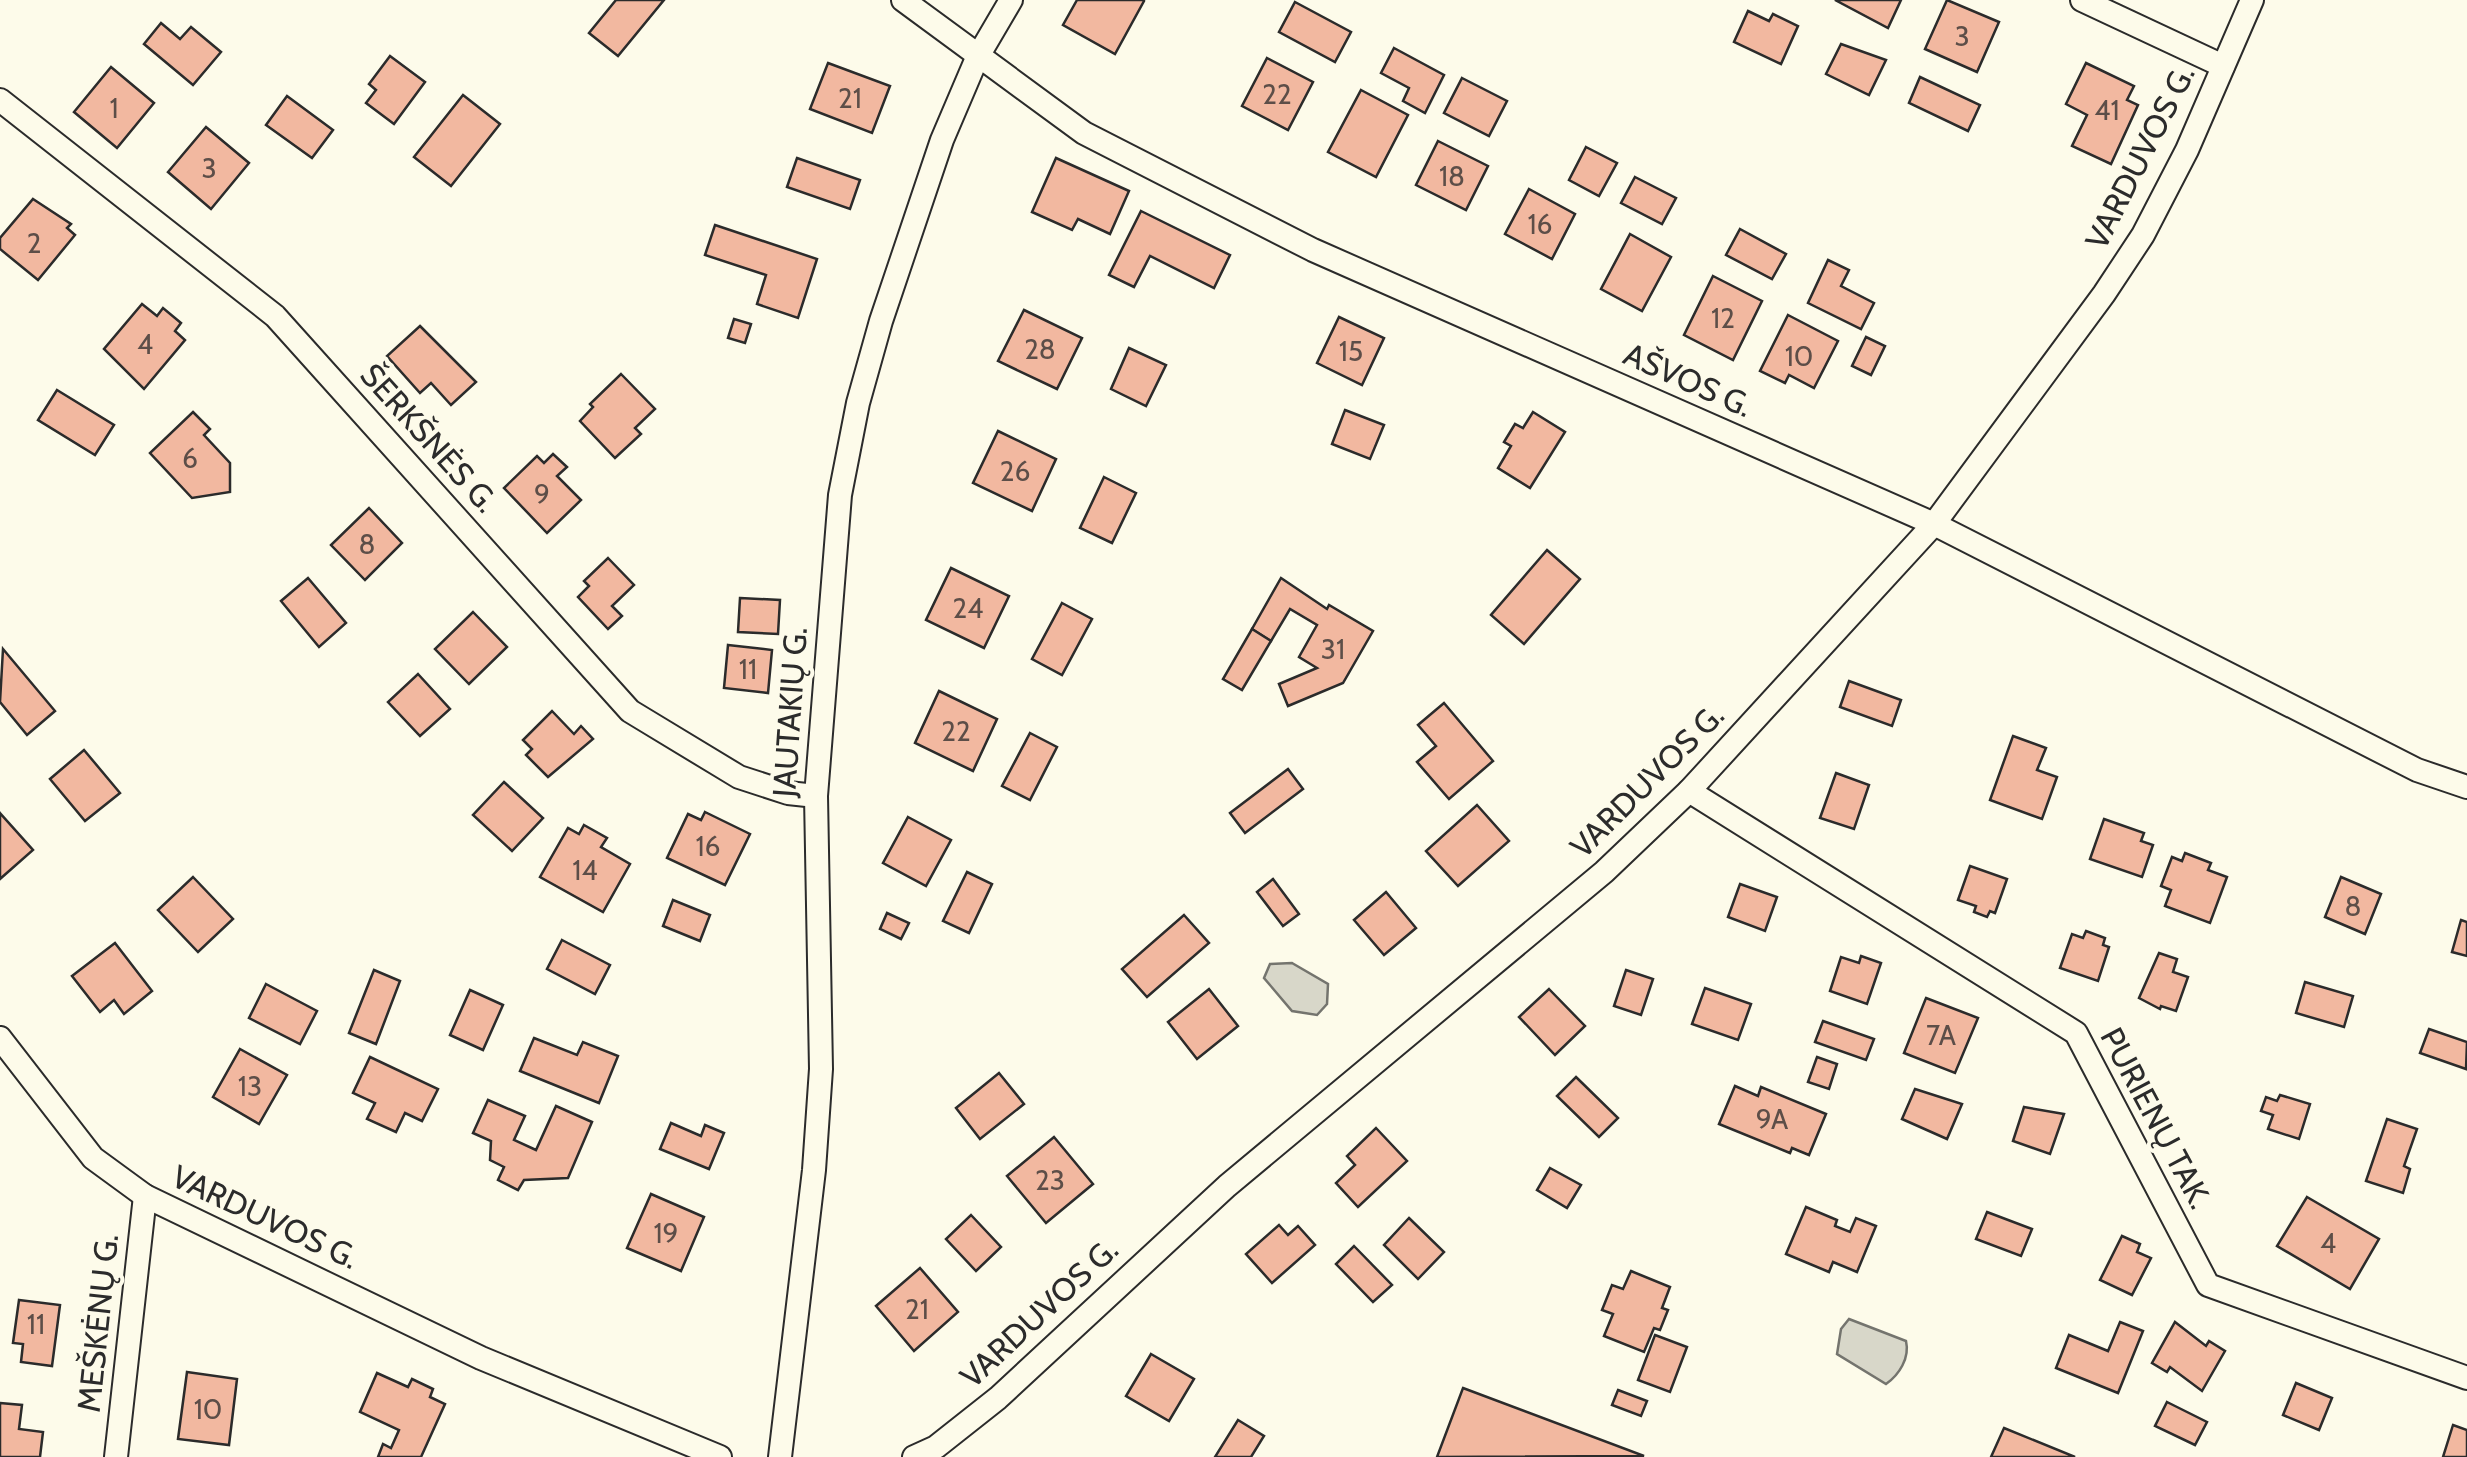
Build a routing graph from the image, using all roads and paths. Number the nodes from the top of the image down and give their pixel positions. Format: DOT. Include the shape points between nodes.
graph roads {
  1 [pos="903,0"];
  2 [pos="1011,0"];
  3 [pos="2082,0"];
  4 [pos="2252,0"];
  5 [pos="977,58"];
  6 [pos="2223,66"];
  7 [pos="0,100"];
  8 [pos="1934,524"];
  9 [pos="2467,787"];
  10 [pos="1689,791"];
  11 [pos="816,796"];
  12 [pos="0,1038"];
  13 [pos="145,1196"];
  14 [pos="2467,1378"];
  15 [pos="116,1457"];
  16 [pos="720,1457"];
  17 [pos="780,1457"];
  18 [pos="914,1457"];
  1 -- 5 [label="street, AŠVOS G."];
  2 -- 5 [label="street, JAUTAKIŲ G."];
  3 -- 6 [label="street"];
  4 -- 6 [label="street, VARDUVOS G."];
  5 -- 8 [label="street, AŠVOS G." via="1084,133 1313,250"];
  5 -- 11 [label="street, JAUTAKIŲ G." via="942,140 858,403 840,495"];
  6 -- 8 [label="street, VARDUVOS G." via="2143,235"];
  7 -- 11 [label="street, ŠERKŠNĖS G." via="275,316 630,711 739,777"];
  8 -- 9 [label="street, AŠVOS G." via="2417,770"];
  8 -- 10 [label="street, VARDUVOS G."];
  10 -- 14 [label="street, PURIENŲ TAK." via="2076,1034 2208,1285"];
  10 -- 18 [label="street, VARDUVOS G." via="1604,872 1227,1186 998,1398 936,1448"];
  11 -- 17 [label="street, JAUTAKIŲ G." via="820,1069"];
  12 -- 13 [label="street, VARDUVOS G." via="93,1158"];
  13 -- 15 [label="street, MEŠKĖNŲ G."];
  13 -- 16 [label="street, VARDUVOS G." via="480,1358"];
}
